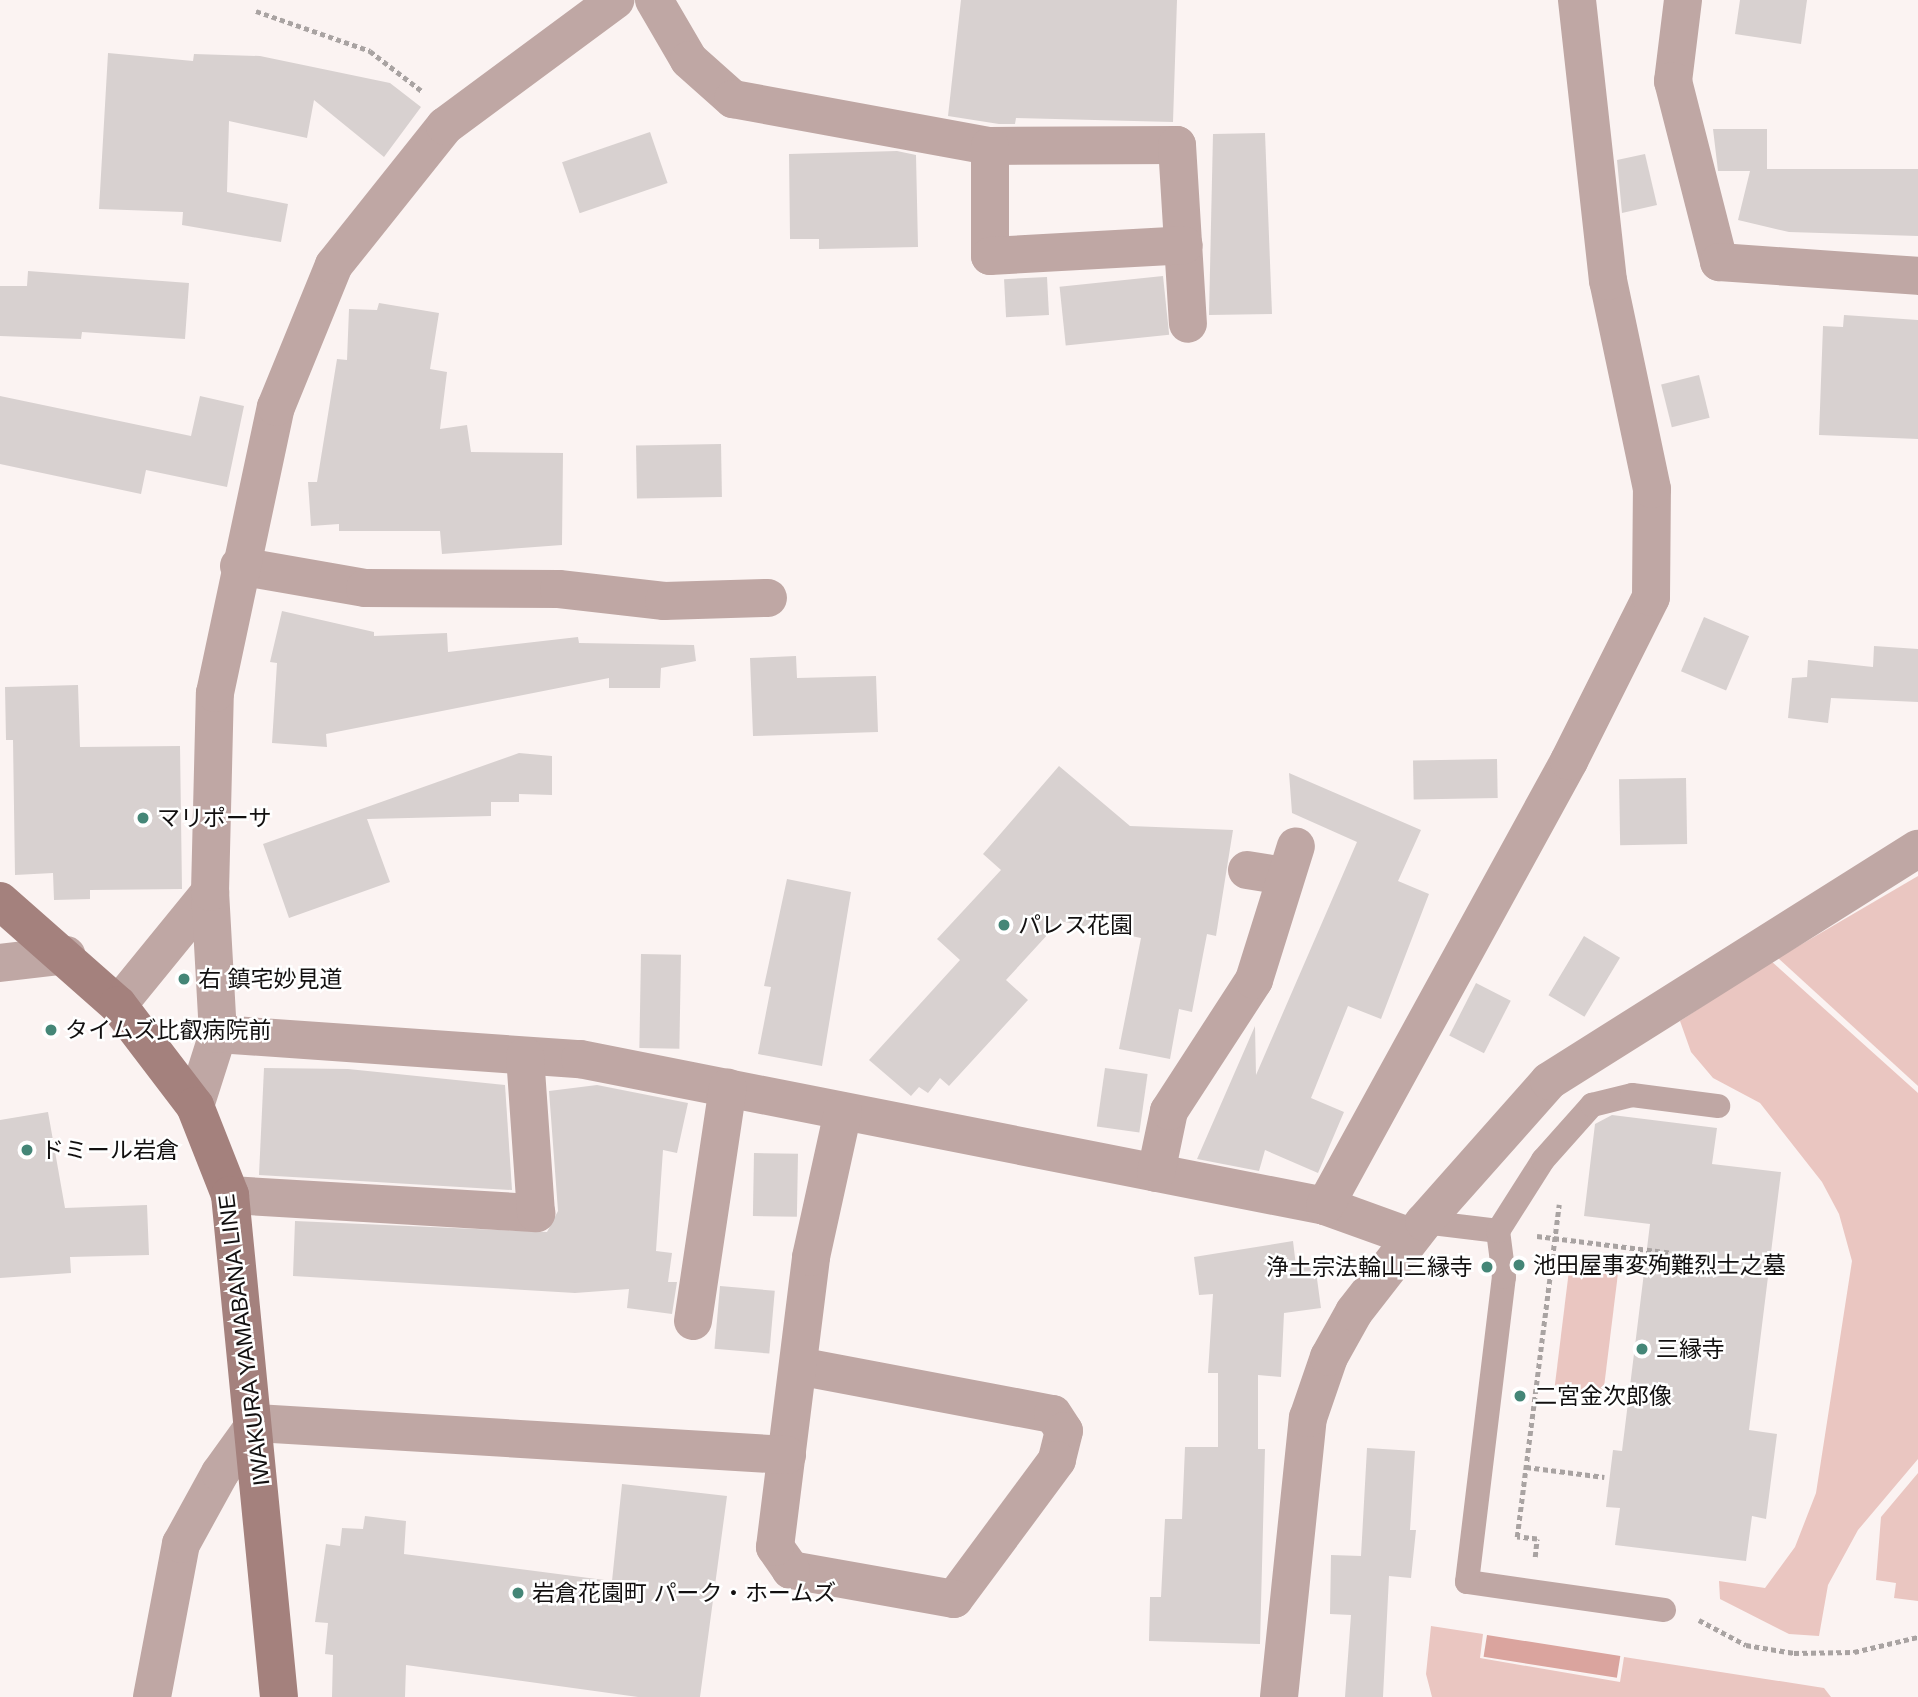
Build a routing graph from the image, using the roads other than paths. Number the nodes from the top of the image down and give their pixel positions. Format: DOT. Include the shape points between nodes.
graph roads {
  1 [pos="654,0"];
  2 [pos="1577,0"];
  3 [pos="1683,0"];
  4 [pos="608,3"];
  5 [pos="990,146"];
  6 [pos="1184,246"];
  7 [pos="1918,276"];
  8 [pos="1188,324"];
  9 [pos="239,566"];
  10 [pos="768,598"];
  11 [pos="1918,849"];
  12 [pos="1247,870"];
  13 [pos="211,892"];
  14 [pos="0,901"];
  15 [pos="67,955"];
  16 [pos="0,963"];
  17 [pos="118,1005"];
  18 [pos="218,1034"];
  19 [pos="525,1056"];
  20 [pos="728,1088"];
  21 [pos="195,1106"];
  22 [pos="1718,1106"];
  23 [pos="843,1111"];
  24 [pos="1156,1173"];
  25 [pos="230,1195"];
  26 [pos="1325,1206"];
  27 [pos="1418,1229"];
  28 [pos="1498,1231"];
  29 [pos="693,1321"];
  30 [pos="798,1366"];
  31 [pos="256,1423"];
  32 [pos="787,1455"];
  33 [pos="1664,1610"];
  34 [pos="152,1697"];
  35 [pos="279,1697"];
  36 [pos="1279,1697"];
  1 -- 5 [label="street" via="689,60 733,99"];
  2 -- 26 [label="street" via="1608,281 1652,489 1651,597 1569,761"];
  3 -- 7 [label="street" via="1673,81 1719,262"];
  4 -- 9 [label="street" via="456,117 334,265 276,407"];
  5 -- 6 [label="street" via="1177,145"];
  5 -- 6 [label="street" via="990,256"];
  6 -- 8 [label="street"];
  9 -- 10 [label="street" via="365,588 559,589 664,601"];
  9 -- 13 [label="street" via="215,693"];
  11 -- 27 [label="street" via="1549,1081"];
  12 -- 24 [label="street" via="1291,861 1254,980 1168,1111"];
  13 -- 17 [label="street"];
  13 -- 18 [label="street"];
  14 -- 15 [label="main road, IWAKURA YAMABANA LINE"];
  15 -- 16 [label="street"];
  15 -- 17 [label="main road, IWAKURA YAMABANA LINE"];
  17 -- 21 [label="main road, IWAKURA YAMABANA LINE"];
  18 -- 19 [label="street"];
  18 -- 21 [label="street"];
  19 -- 20 [label="street" via="580,1059"];
  19 -- 25 [label="street" via="536,1213"];
  20 -- 23 [label="street"];
  20 -- 29 [label="street"];
  21 -- 25 [label="main road, IWAKURA YAMABANA LINE"];
  22 -- 28 [label="lane" via="1632,1095 1592,1105 1543,1160"];
  23 -- 24 [label="street"];
  23 -- 30 [label="street" via="811,1258"];
  24 -- 26 [label="street"];
  25 -- 31 [label="main road, IWAKURA YAMABANA LINE"];
  26 -- 27 [label="street"];
  27 -- 28 [label="lane"];
  27 -- 36 [label="street" via="1354,1312 1329,1357 1308,1418"];
  28 -- 33 [label="lane" via="1504,1277 1468,1582"];
  30 -- 32 [label="street"];
  30 -- 32 [label="street" via="1053,1414 1064,1431 1057,1460 954,1599 791,1570 775,1547"];
  31 -- 32 [label="street"];
  31 -- 34 [label="street" via="220,1473 181,1544"];
  31 -- 35 [label="main road, IWAKURA YAMABANA LINE"];
}
